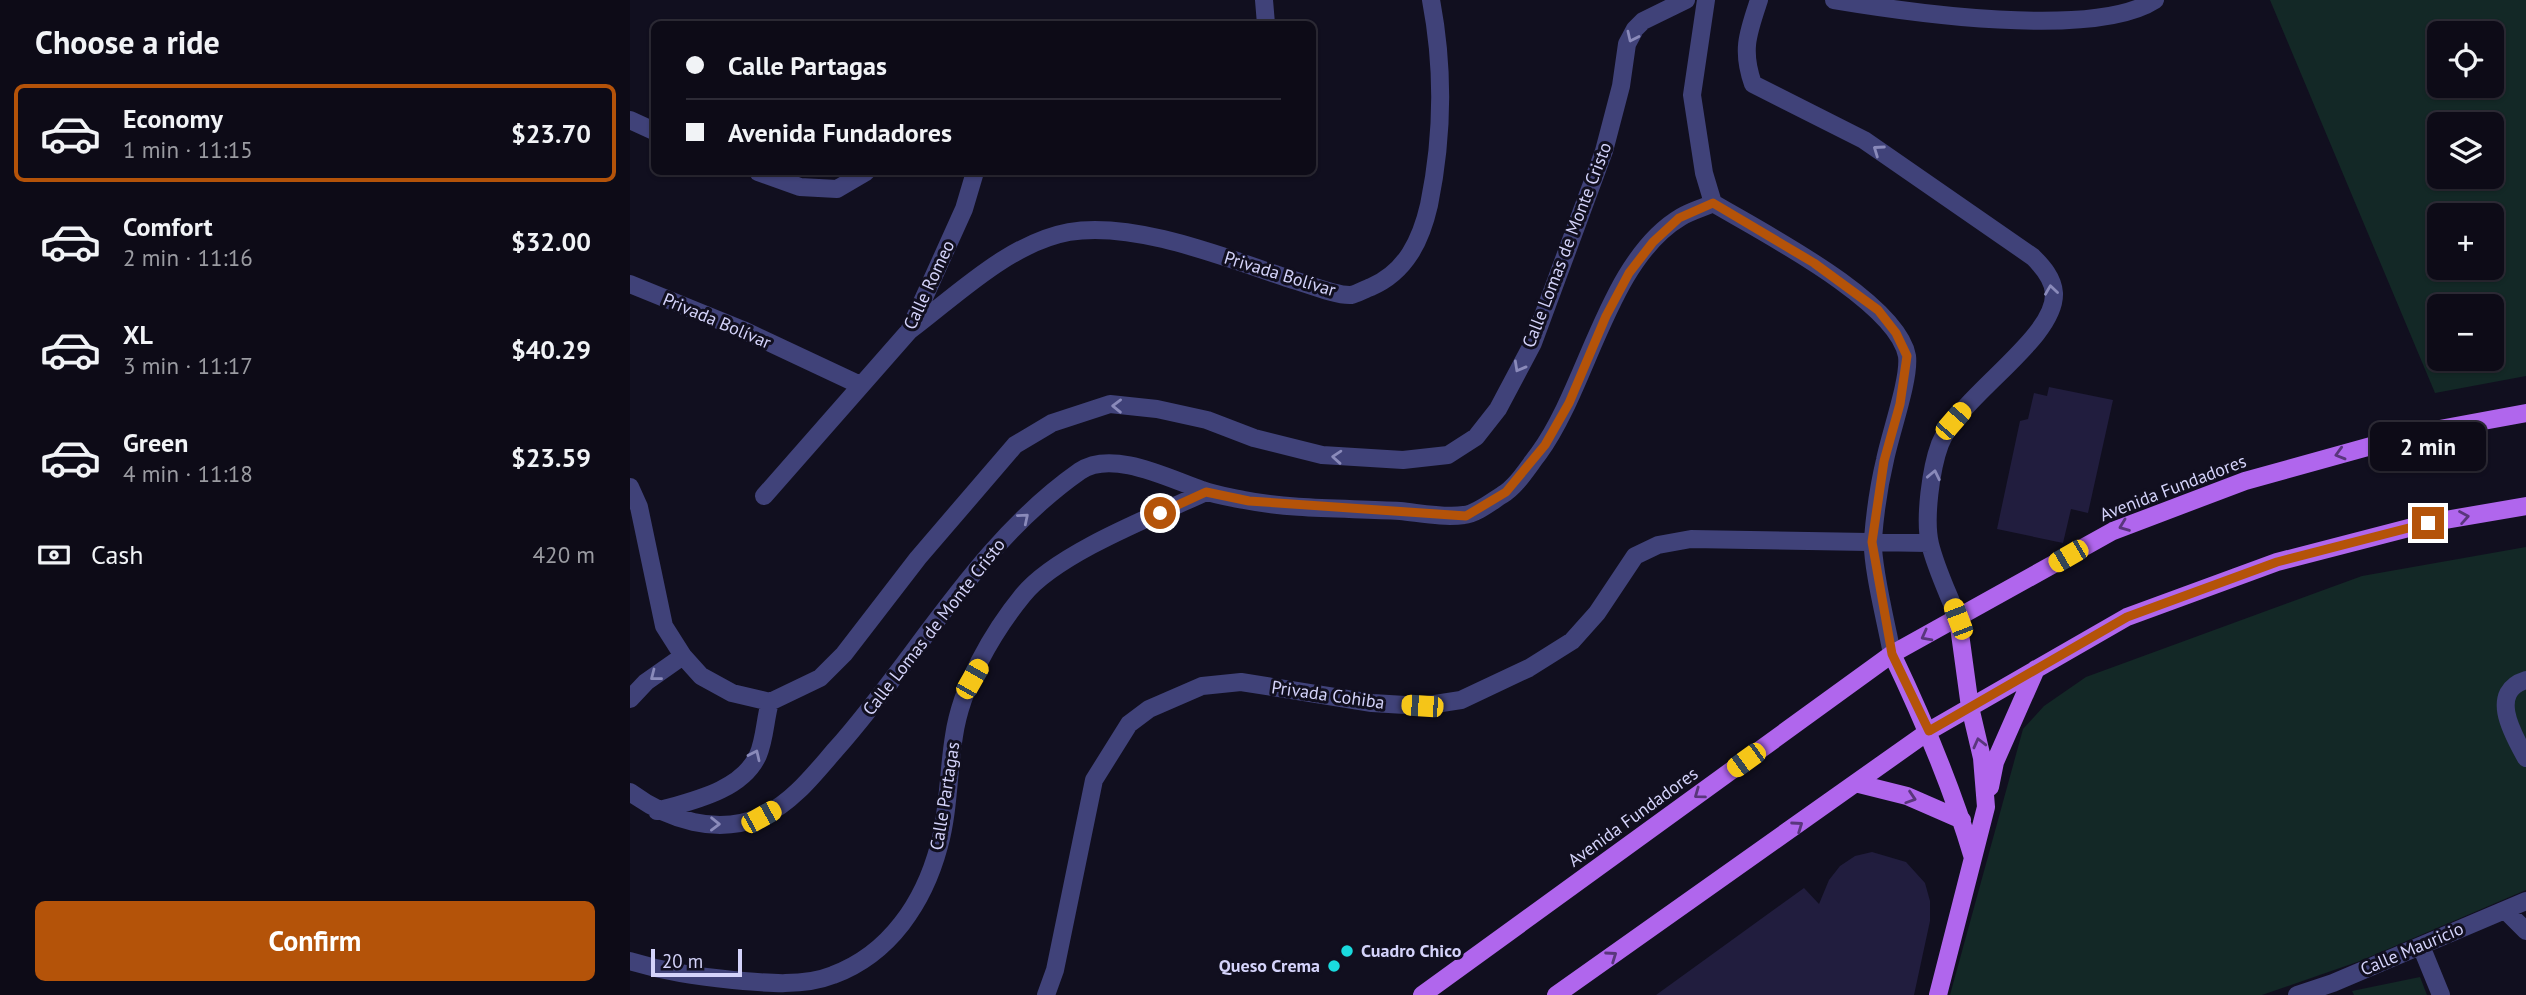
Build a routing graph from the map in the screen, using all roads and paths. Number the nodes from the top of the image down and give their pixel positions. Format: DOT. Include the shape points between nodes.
graph roads {
  1 [pos="1264,0"];
  2 [pos="1431,0"];
  3 [pos="1686,0"];
  4 [pos="1706,0"];
  5 [pos="1759,0"];
  6 [pos="1834,0"];
  7 [pos="2155,0"];
  8 [pos="1266,21"];
  9 [pos="630,120"];
  10 [pos="651,130"];
  11 [pos="766,175"];
  12 [pos="861,175"];
  13 [pos="974,175"];
  14 [pos="1713,203"];
  15 [pos="630,284"];
  16 [pos="909,331"];
  17 [pos="860,384"];
  18 [pos="2526,413"];
  19 [pos="630,487"];
  20 [pos="1206,492"];
  21 [pos="764,496"];
  22 [pos="2526,506"];
  23 [pos="1872,542"];
  24 [pos="1929,543"];
  25 [pos="1958,619"];
  26 [pos="1892,654"];
  27 [pos="683,656"];
  28 [pos="2036,669"];
  29 [pos="2526,680"];
  30 [pos="630,699"];
  31 [pos="770,702"];
  32 [pos="1970,708"];
  33 [pos="1929,731"];
  34 [pos="2526,758"];
  35 [pos="1858,784"];
  36 [pos="630,792"];
  37 [pos="1986,807"];
  38 [pos="657,811"];
  39 [pos="1962,820"];
  40 [pos="1973,858"];
  41 [pos="2526,901"];
  42 [pos="2505,910"];
  43 [pos="2526,931"];
  44 [pos="2421,946"];
  45 [pos="630,961"];
  46 [pos="2336,989"];
  47 [pos="1046,995"];
  48 [pos="1422,995"];
  49 [pos="1556,995"];
  50 [pos="1938,995"];
  51 [pos="2297,995"];
  52 [pos="2441,995"];
  1 -- 8 [label="street"];
  2 -- 16 [label="street, Privada Bolívar" via="1441,104 1436,170 1417,243 1404,265 1382,282 1351,295 1171,240 1097,230 1069,232 1003,261"];
  3 -- 31 [label="street, Calle Lomas de Monte Cristo, one-way" via="1643,21 1627,44 1604,152 1533,342 1498,409 1476,437 1448,455 1403,460 1322,456 1207,420 1110,404 1052,423 1015,445 820,678"];
  4 -- 14 [label="street" via="1692,94"];
  24 -- 5 [label="street, one-way" via="1929,496 1940,445 1953,421 1984,385 2036,334 2050,312 2054,292 2046,270 2033,257 1864,140 1753,84 1745,39"];
  6 -- 7 [label="street" via="2038,22 2138,10"];
  9 -- 10 [label="street"];
  11 -- 12 [label="street" via="800,187 837,189"];
  13 -- 16 [label="street, Calle Romeo" via="964,209"];
  14 -- 20 [label="street, Calle Lomas de Monte Cristo" via="1679,218 1653,242 1629,273 1606,316 1569,403 1545,445 1506,492 1466,516 1249,501"];
  14 -- 23 [label="street" via="1814,263 1878,310 1907,356"];
  15 -- 17 [label="street, Privada Bolívar"];
  16 -- 17 [label="street, Calle Romeo"];
  17 -- 21 [label="street"];
  18 -- 25 [label="main road, Avenida Fundadores, one-way" via="2418,433 2245,481 2113,531"];
  19 -- 27 [label="street" via="639,508 664,626"];
  38 -- 20 [label="street, Calle Lomas de Monte Cristo, one-way" via="695,823 732,824 761,817 783,805 876,704 1012,527 1084,468 1137,466"];
  20 -- 45 [label="street, Calle Partagas" via="1114,534 1064,562 1024,593 972,679 954,734 940,844 926,887 908,918 864,959 831,976 775,984 672,974"];
  28 -- 22 [label="main road, one-way" via="2127,617 2265,567 2428,523"];
  23 -- 24 [label="street, Privada Cohiba"];
  23 -- 26 [label="street"];
  23 -- 47 [label="street, Privada Cohiba" via="1691,539 1658,545 1635,556 1572,641 1529,668 1461,700 1422,706 1372,703 1241,682 1202,687 1149,709 1129,724 1094,780"];
  24 -- 25 [label="street"];
  25 -- 26 [label="main road, Avenida Fundadores, one-way"];
  25 -- 32 [label="main road"];
  26 -- 33 [label="main road"];
  26 -- 48 [label="main road, Avenida Fundadores, one-way"];
  27 -- 30 [label="street, one-way"];
  27 -- 31 [label="street" via="702,676 732,693"];
  28 -- 32 [label="main road"];
  28 -- 37 [label="main road" via="1995,762"];
  29 -- 34 [label="street" via="2518,682 2505,701 2507,723"];
  38 -- 31 [label="street, one-way" via="716,792 744,772 758,754"];
  32 -- 33 [label="main road"];
  37 -- 32 [label="main road, one-way" via="1982,758"];
  33 -- 35 [label="main road"];
  33 -- 39 [label="main road"];
  35 -- 39 [label="main road, one-way" via="1907,796"];
  49 -- 35 [label="main road, one-way"];
  36 -- 38 [label="street, Calle Lomas de Monte Cristo"];
  37 -- 40 [label="main road"];
  39 -- 40 [label="main road"];
  40 -- 50 [label="main road"];
  41 -- 42 [label="street, Calle Mauricio"];
  42 -- 43 [label="street"];
  42 -- 44 [label="street, Calle Mauricio"];
  44 -- 46 [label="street, Calle Mauricio"];
  44 -- 52 [label="street"];
  46 -- 51 [label="street, Calle Mauricio"];
}
